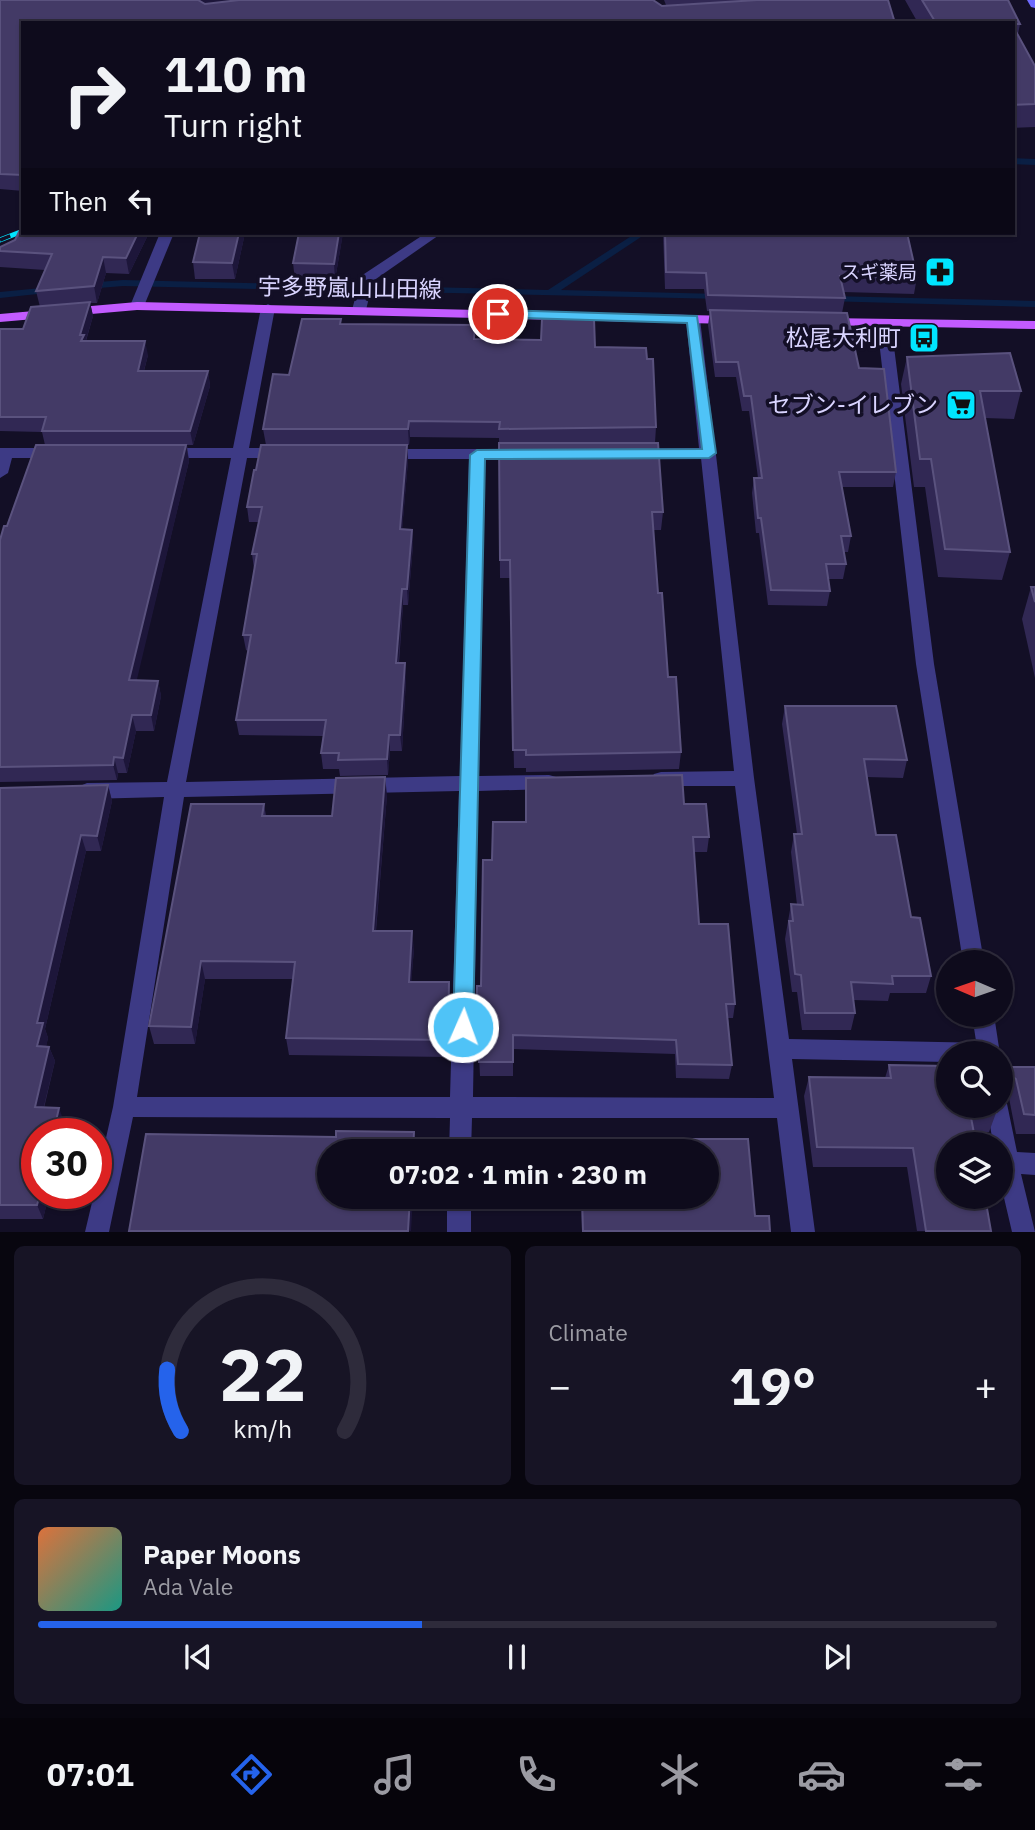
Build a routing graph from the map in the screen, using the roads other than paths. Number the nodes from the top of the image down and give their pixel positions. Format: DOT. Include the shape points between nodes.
graph roads {
  1 [pos="1033,0"];
  2 [pos="1035,5"];
  3 [pos="166,235"];
  4 [pos="432,235"];
  5 [pos="137,306"];
  6 [pos="268,308"];
  7 [pos="359,310"];
  8 [pos="0,318"];
  9 [pos="693,319"];
  10 [pos="748,320"];
  11 [pos="816,321"];
  12 [pos="884,323"];
  13 [pos="1035,325"];
  14 [pos="3,453"];
  15 [pos="75,453"];
  16 [pos="156,453"];
  17 [pos="238,453"];
  18 [pos="305,453"];
  19 [pos="709,453"];
  20 [pos="371,454"];
  21 [pos="532,454"];
  22 [pos="614,454"];
  23 [pos="477,455"];
  24 [pos="0,473"];
  25 [pos="744,778"];
  26 [pos="635,780"];
  27 [pos="566,781"];
  28 [pos="471,783"];
  29 [pos="175,790"];
  30 [pos="67,792"];
  31 [pos="972,950"];
  32 [pos="778,1049"];
  33 [pos="936,1052"];
  34 [pos="124,1107"];
  35 [pos="786,1108"];
  36 [pos="460,1109"];
  37 [pos="460,1139"];
  38 [pos="1013,1162"];
  39 [pos="1035,1164"];
  40 [pos="1013,1186"];
  41 [pos="459,1209"];
  42 [pos="97,1231"];
  43 [pos="459,1231"];
  44 [pos="803,1231"];
  45 [pos="1024,1231"];
  1 -- 2 [label="main road"];
  3 -- 5 [label="street"];
  4 -- 7 [label="street" via="366,279"];
  5 -- 6 [label="main road, 宇多野嵐山山田線"];
  5 -- 8 [label="main road, 宇多野嵐山山田線"];
  6 -- 7 [label="main road, 宇多野嵐山山田線"];
  6 -- 17 [label="street"];
  7 -- 9 [label="main road, 宇多野嵐山山田線"];
  9 -- 10 [label="main road, 宇多野嵐山山田線"];
  9 -- 19 [label="street"];
  11 -- 12 [label="main road"];
  12 -- 13 [label="main road"];
  12 -- 31 [label="street" via="925,664"];
  14 -- 15 [label="street"];
  14 -- 24 [label="street"];
  16 -- 17 [label="street"];
  17 -- 18 [label="street"];
  17 -- 29 [label="street"];
  19 -- 22 [label="street"];
  19 -- 25 [label="street"];
  20 -- 23 [label="street"];
  21 -- 23 [label="street"];
  23 -- 28 [label="street"];
  25 -- 26 [label="street"];
  25 -- 32 [label="street"];
  27 -- 28 [label="street"];
  28 -- 29 [label="street"];
  28 -- 36 [label="street"];
  29 -- 30 [label="street"];
  29 -- 34 [label="street"];
  32 -- 33 [label="street"];
  32 -- 35 [label="street"];
  34 -- 36 [label="street"];
  34 -- 42 [label="street"];
  35 -- 36 [label="street"];
  35 -- 44 [label="street"];
  36 -- 37 [label="street"];
  38 -- 39 [label="street"];
  40 -- 45 [label="street"];
  41 -- 43 [label="street"];
}
